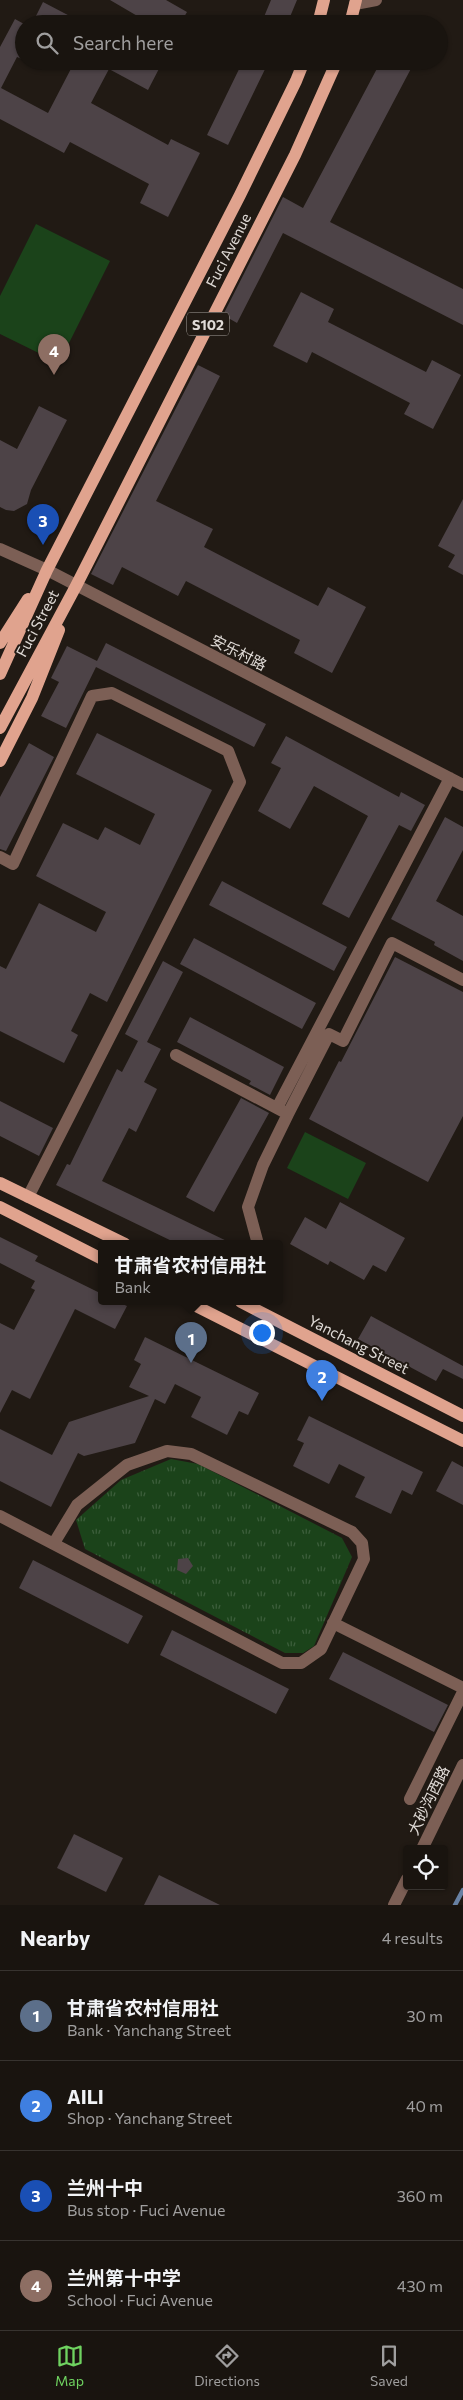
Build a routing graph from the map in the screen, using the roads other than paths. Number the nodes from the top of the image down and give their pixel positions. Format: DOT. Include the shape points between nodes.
graph roads {
  1 [pos="324,0"];
  2 [pos="376,0"];
  3 [pos="355,2"];
  4 [pos="320,15"];
  5 [pos="352,15"];
  6 [pos="300,70"];
  7 [pos="333,70"];
  8 [pos="0,549"];
  9 [pos="47,570"];
  10 [pos="76,586"];
  11 [pos="0,642"];
  12 [pos="0,674"];
  13 [pos="0,728"];
  14 [pos="0,761"];
  15 [pos="450,778"];
  16 [pos="463,785"];
  17 [pos="0,857"];
  18 [pos="463,980"];
  19 [pos="176,1055"];
  20 [pos="283,1111"];
  21 [pos="0,1183"];
  22 [pos="28,1197"];
  23 [pos="0,1207"];
  24 [pos="116,1240"];
  25 [pos="257,1240"];
  26 [pos="98,1256"];
  27 [pos="194,1305"];
  28 [pos="247,1305"];
  29 [pos="463,1416"];
  30 [pos="463,1441"];
  31 [pos="0,1516"];
  32 [pos="54,1543"];
  33 [pos="333,1623"];
  34 [pos="463,1688"];
  35 [pos="463,1692"];
  36 [pos="463,1765"];
  37 [pos="410,1799"];
  38 [pos="424,1845"];
  39 [pos="403,1887"];
  40 [pos="394,1905"];
  1 -- 4 [label="main road"];
  2 -- 3 [label="street"];
  3 -- 5 [label="main road"];
  6 -- 9 [label="main road, Fuci Avenue / S102" via="240,195"];
  7 -- 10 [label="main road, Fuci Avenue / S102" via="295,155"];
  8 -- 9 [label="street, 安乐村路"];
  9 -- 10 [label="street, 安乐村路"];
  9 -- 11 [label="main road"];
  9 -- 12 [label="main road, Fuci Street / S102"];
  10 -- 13 [label="main road, Fuci Street / S102"];
  10 -- 14 [label="main road" via="46,666"];
  10 -- 15 [label="street, 安乐村路"];
  15 -- 16 [label="street, 安乐村路"];
  15 -- 20 [label="street"];
  17 -- 22 [label="street" via="13,864 92,696 112,693 228,751 240,782"];
  18 -- 20 [label="street" via="392,943 343,1041 329,1034"];
  19 -- 20 [label="street"];
  20 -- 25 [label="street" via="248,1206"];
  21 -- 22 [label="main road"];
  22 -- 24 [label="main road"];
  23 -- 26 [label="main road"];
  27 -- 30 [label="main road"];
  28 -- 29 [label="main road, Yanchang Street"];
  31 -- 32 [label="street"];
  32 -- 33 [label="street" via="282,1663 301,1663 321,1649"];
  32 -- 33 [label="street" via="77,1505 127,1465 167,1451 191,1454 344,1527 357,1537 362,1543 364,1559"];
  33 -- 34 [label="street"];
  35 -- 37 [label="street"];
  36 -- 38 [label="street, 大砂沟西路"];
  39 -- 40 [label="street"];
}
